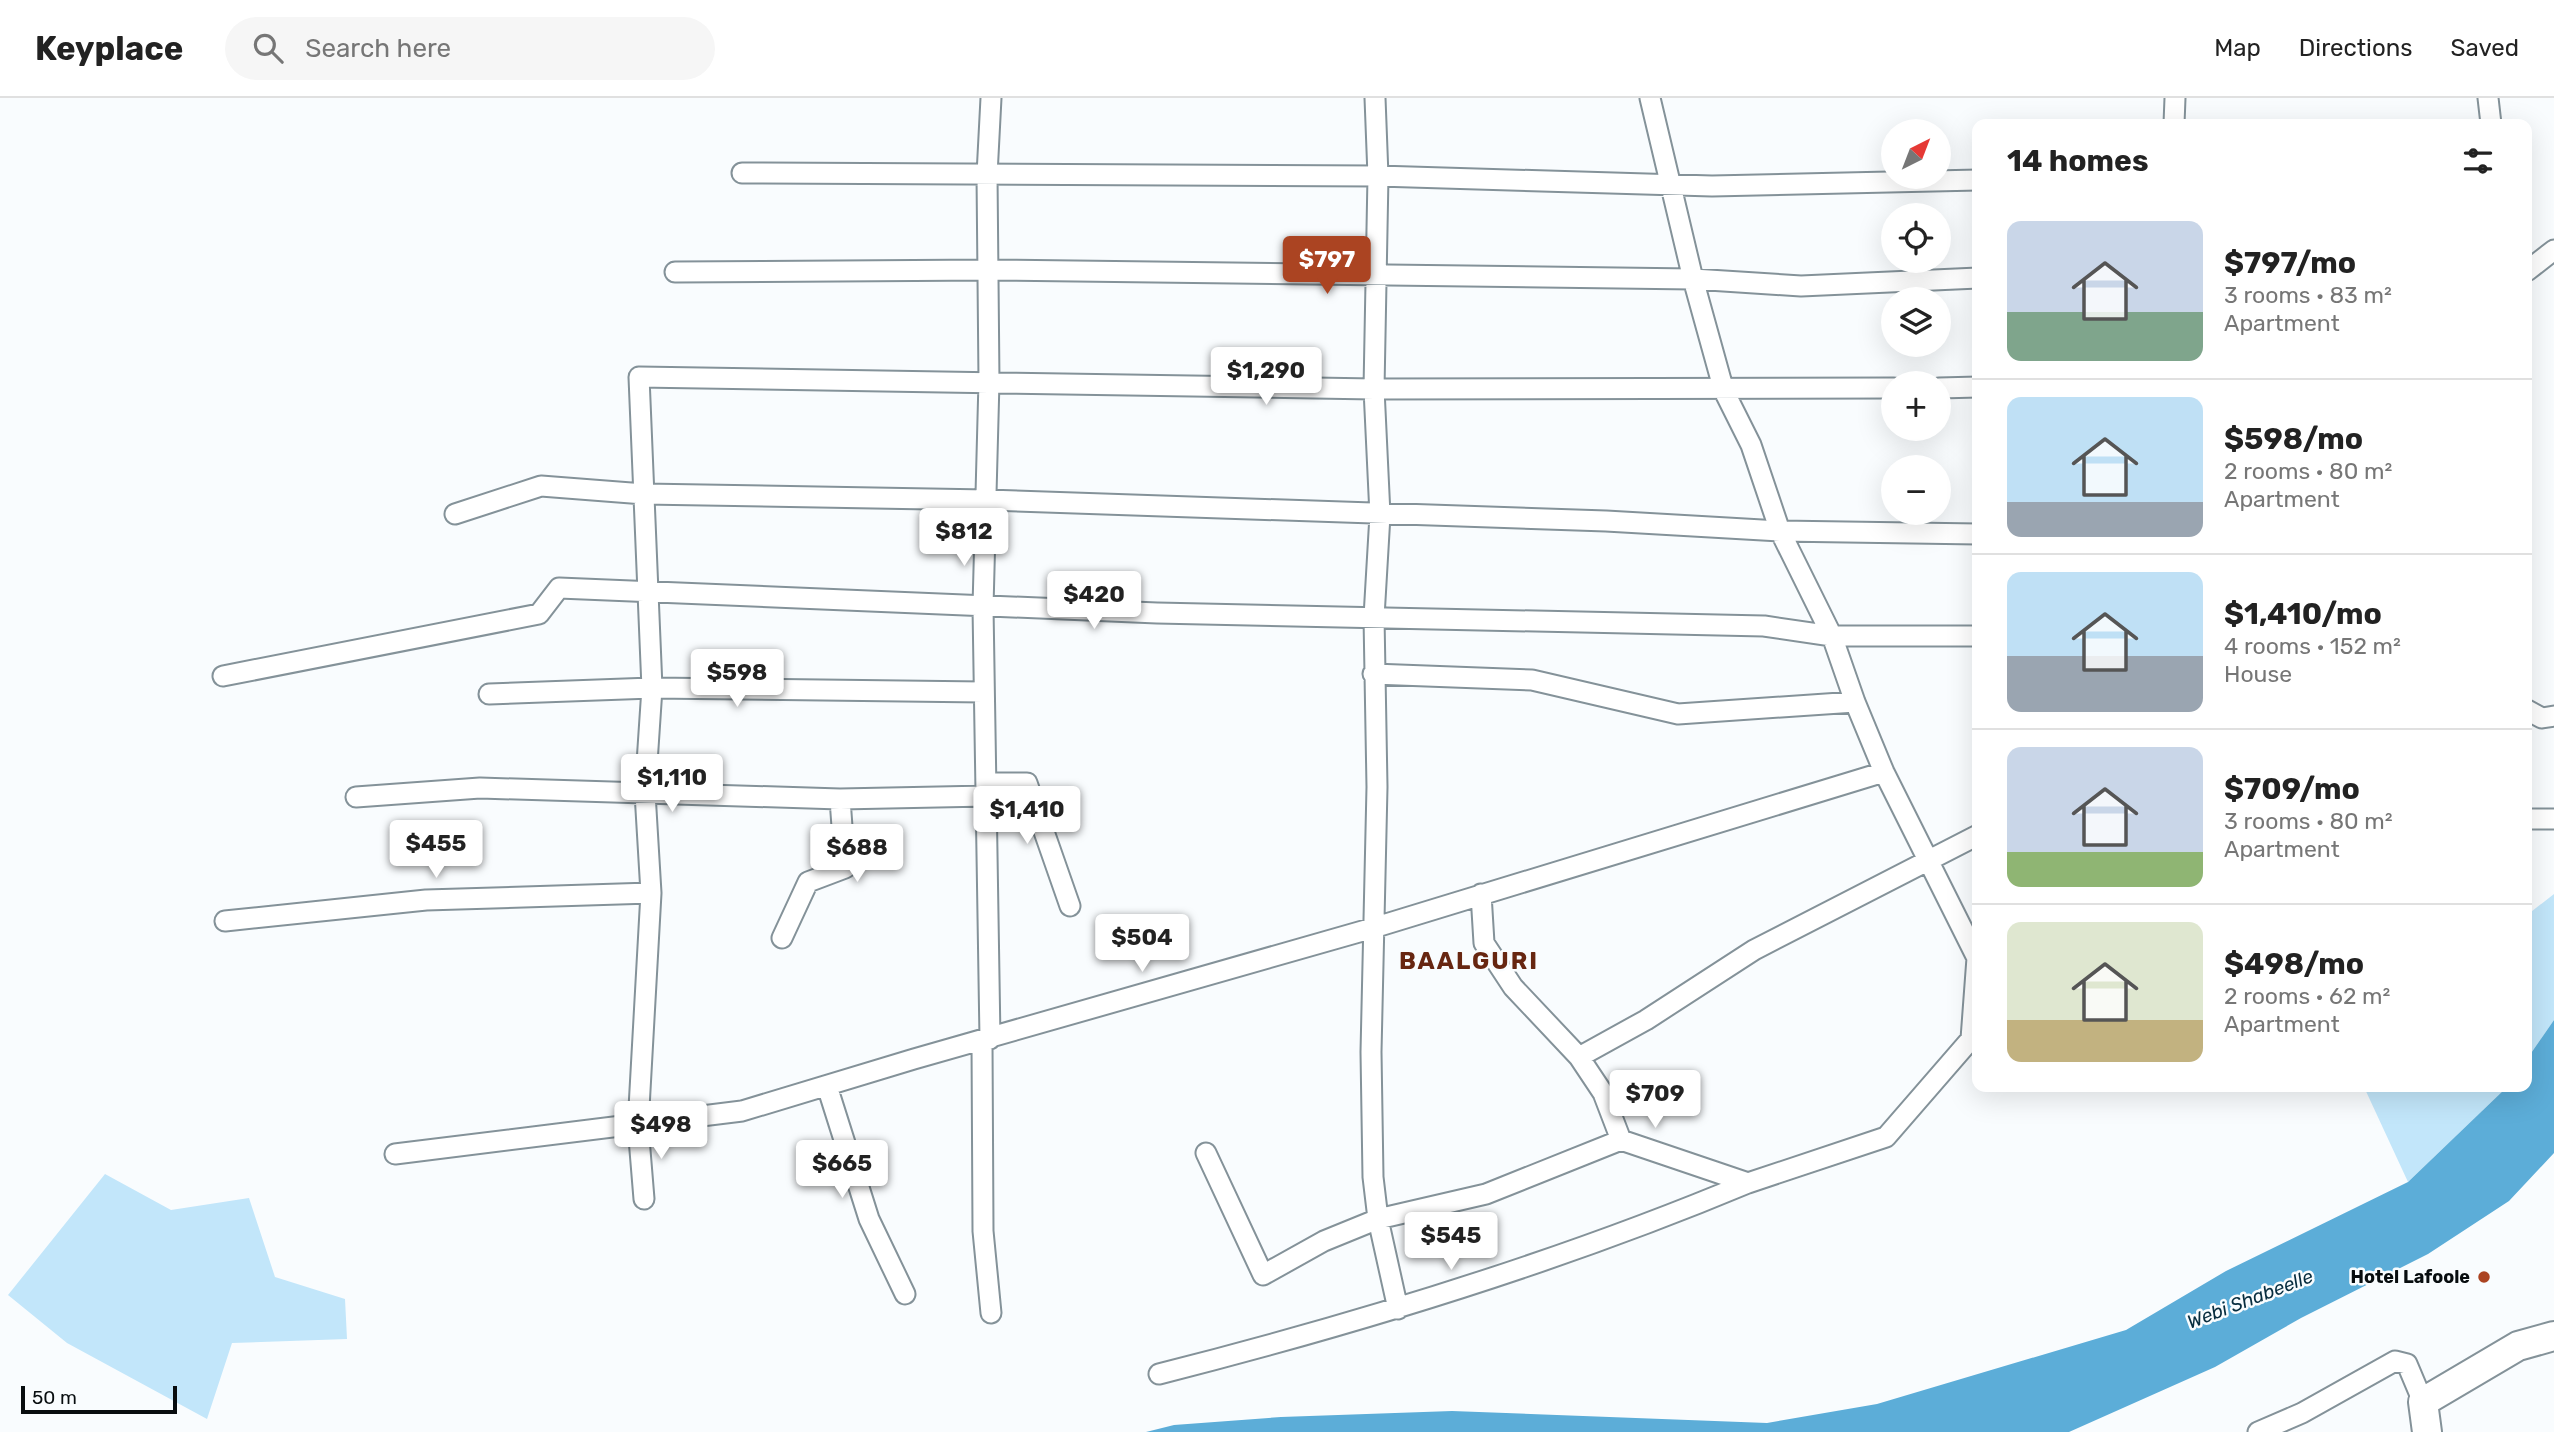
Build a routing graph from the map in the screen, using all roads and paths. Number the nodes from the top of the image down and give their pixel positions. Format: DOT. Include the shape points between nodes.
graph roads {
  1 [pos="991,98"];
  2 [pos="1375,98"];
  3 [pos="1650,98"];
  4 [pos="2175,98"];
  5 [pos="2488,98"];
  6 [pos="2174,119"];
  7 [pos="2490,119"];
  8 [pos="741,173"];
  9 [pos="987,174"];
  10 [pos="1378,176"];
  11 [pos="1972,180"];
  12 [pos="1672,183"];
  13 [pos="2554,250"];
  14 [pos="2532,267"];
  15 [pos="989,270"];
  16 [pos="675,272"];
  17 [pos="1376,277"];
  18 [pos="1972,278"];
  19 [pos="1693,279"];
  20 [pos="989,381"];
  21 [pos="1972,387"];
  22 [pos="1881,388"];
  23 [pos="1951,388"];
  24 [pos="1374,389"];
  25 [pos="1724,391"];
  26 [pos="644,494"];
  27 [pos="987,500"];
  28 [pos="455,514"];
  29 [pos="1380,515"];
  30 [pos="1780,531"];
  31 [pos="1972,534"];
  32 [pos="646,592"];
  33 [pos="983,607"];
  34 [pos="1374,617"];
  35 [pos="1832,636"];
  36 [pos="1972,636"];
  37 [pos="1373,674"];
  38 [pos="223,676"];
  39 [pos="652,688"];
  40 [pos="983,692"];
  41 [pos="489,694"];
  42 [pos="1855,702"];
  43 [pos="2532,712"];
  44 [pos="2554,716"];
  45 [pos="1884,772"];
  46 [pos="987,789"];
  47 [pos="645,793"];
  48 [pos="356,797"];
  49 [pos="840,799"];
  50 [pos="2554,819"];
  51 [pos="2532,820"];
  52 [pos="1972,838"];
  53 [pos="1930,860"];
  54 [pos="651,893"];
  55 [pos="1481,894"];
  56 [pos="1070,906"];
  57 [pos="225,920"];
  58 [pos="1373,928"];
  59 [pos="782,938"];
  60 [pos="1972,948"];
  61 [pos="1972,1026"];
  62 [pos="986,1040"];
  63 [pos="1579,1057"];
  64 [pos="827,1086"];
  65 [pos="638,1126"];
  66 [pos="1622,1140"];
  67 [pos="1206,1153"];
  68 [pos="395,1154"];
  69 [pos="1748,1183"];
  70 [pos="644,1199"];
  71 [pos="1378,1219"];
  72 [pos="905,1294"];
  73 [pos="1398,1309"];
  74 [pos="991,1313"];
  75 [pos="2554,1336"];
  76 [pos="1159,1374"];
  77 [pos="2423,1402"];
  78 [pos="2258,1432"];
  79 [pos="2427,1432"];
  1 -- 9 [label="street"];
  2 -- 10 [label="street"];
  3 -- 12 [label="street"];
  4 -- 6 [label="street"];
  5 -- 7 [label="street"];
  8 -- 9 [label="street"];
  9 -- 10 [label="street"];
  9 -- 15 [label="street"];
  10 -- 12 [label="street"];
  10 -- 17 [label="street"];
  11 -- 12 [label="street"];
  12 -- 19 [label="street"];
  13 -- 14 [label="street"];
  15 -- 16 [label="street"];
  15 -- 17 [label="street"];
  15 -- 20 [label="street"];
  17 -- 19 [label="street"];
  17 -- 24 [label="street"];
  18 -- 19 [label="street" via="1801,286"];
  19 -- 25 [label="street"];
  20 -- 24 [label="street"];
  20 -- 26 [label="street" via="639,377"];
  20 -- 27 [label="street"];
  21 -- 23 [label="street"];
  22 -- 25 [label="street"];
  24 -- 25 [label="street"];
  24 -- 29 [label="street"];
  25 -- 30 [label="street" via="1751,445"];
  26 -- 27 [label="street"];
  26 -- 28 [label="street" via="541,486"];
  26 -- 32 [label="street"];
  27 -- 29 [label="street"];
  27 -- 33 [label="street"];
  29 -- 30 [label="street"];
  29 -- 34 [label="street"];
  30 -- 31 [label="street"];
  30 -- 35 [label="street"];
  32 -- 33 [label="street"];
  32 -- 38 [label="street" via="559,588 539,614"];
  32 -- 39 [label="street"];
  33 -- 34 [label="street"];
  33 -- 40 [label="street"];
  34 -- 35 [label="street" via="1764,626"];
  34 -- 37 [label="street"];
  35 -- 36 [label="street"];
  35 -- 42 [label="street"];
  37 -- 42 [label="street" via="1532,680 1678,714"];
  37 -- 58 [label="street" via="1377,787"];
  39 -- 40 [label="street"];
  39 -- 41 [label="street"];
  39 -- 47 [label="street"];
  40 -- 46 [label="street"];
  42 -- 45 [label="street"];
  43 -- 44 [label="street" via="2542,718"];
  45 -- 53 [label="street"];
  45 -- 55 [label="street"];
  46 -- 49 [label="street"];
  46 -- 56 [label="street" via="1027,783"];
  46 -- 62 [label="street"];
  47 -- 48 [label="street" via="480,788"];
  47 -- 49 [label="street"];
  47 -- 54 [label="street"];
  49 -- 59 [label="street" via="845,868 808,882"];
  50 -- 51 [label="street"];
  52 -- 53 [label="street"];
  53 -- 60 [label="street"];
  53 -- 63 [label="street" via="1754,950"];
  54 -- 57 [label="street" via="426,900"];
  54 -- 65 [label="street"];
  55 -- 58 [label="street"];
  55 -- 63 [label="street" via="1484,943 1513,987"];
  58 -- 62 [label="street"];
  58 -- 71 [label="street" via="1371,1066"];
  61 -- 69 [label="street" via="1971,1039 1886,1137"];
  62 -- 64 [label="street"];
  62 -- 74 [label="street" via="983,1231"];
  63 -- 66 [label="street" via="1603,1093"];
  64 -- 65 [label="street" via="742,1111"];
  64 -- 72 [label="street" via="869,1219"];
  65 -- 68 [label="street"];
  65 -- 70 [label="street"];
  66 -- 69 [label="street"];
  66 -- 71 [label="street" via="1486,1194"];
  67 -- 71 [label="street" via="1263,1275 1324,1241"];
  69 -- 73 [label="street" via="1644,1227"];
  71 -- 73 [label="street"];
  73 -- 76 [label="street"];
  75 -- 77 [label="street" via="2518,1346"];
  77 -- 78 [label="street" via="2407,1364 2395,1362"];
  77 -- 79 [label="street"];
}
